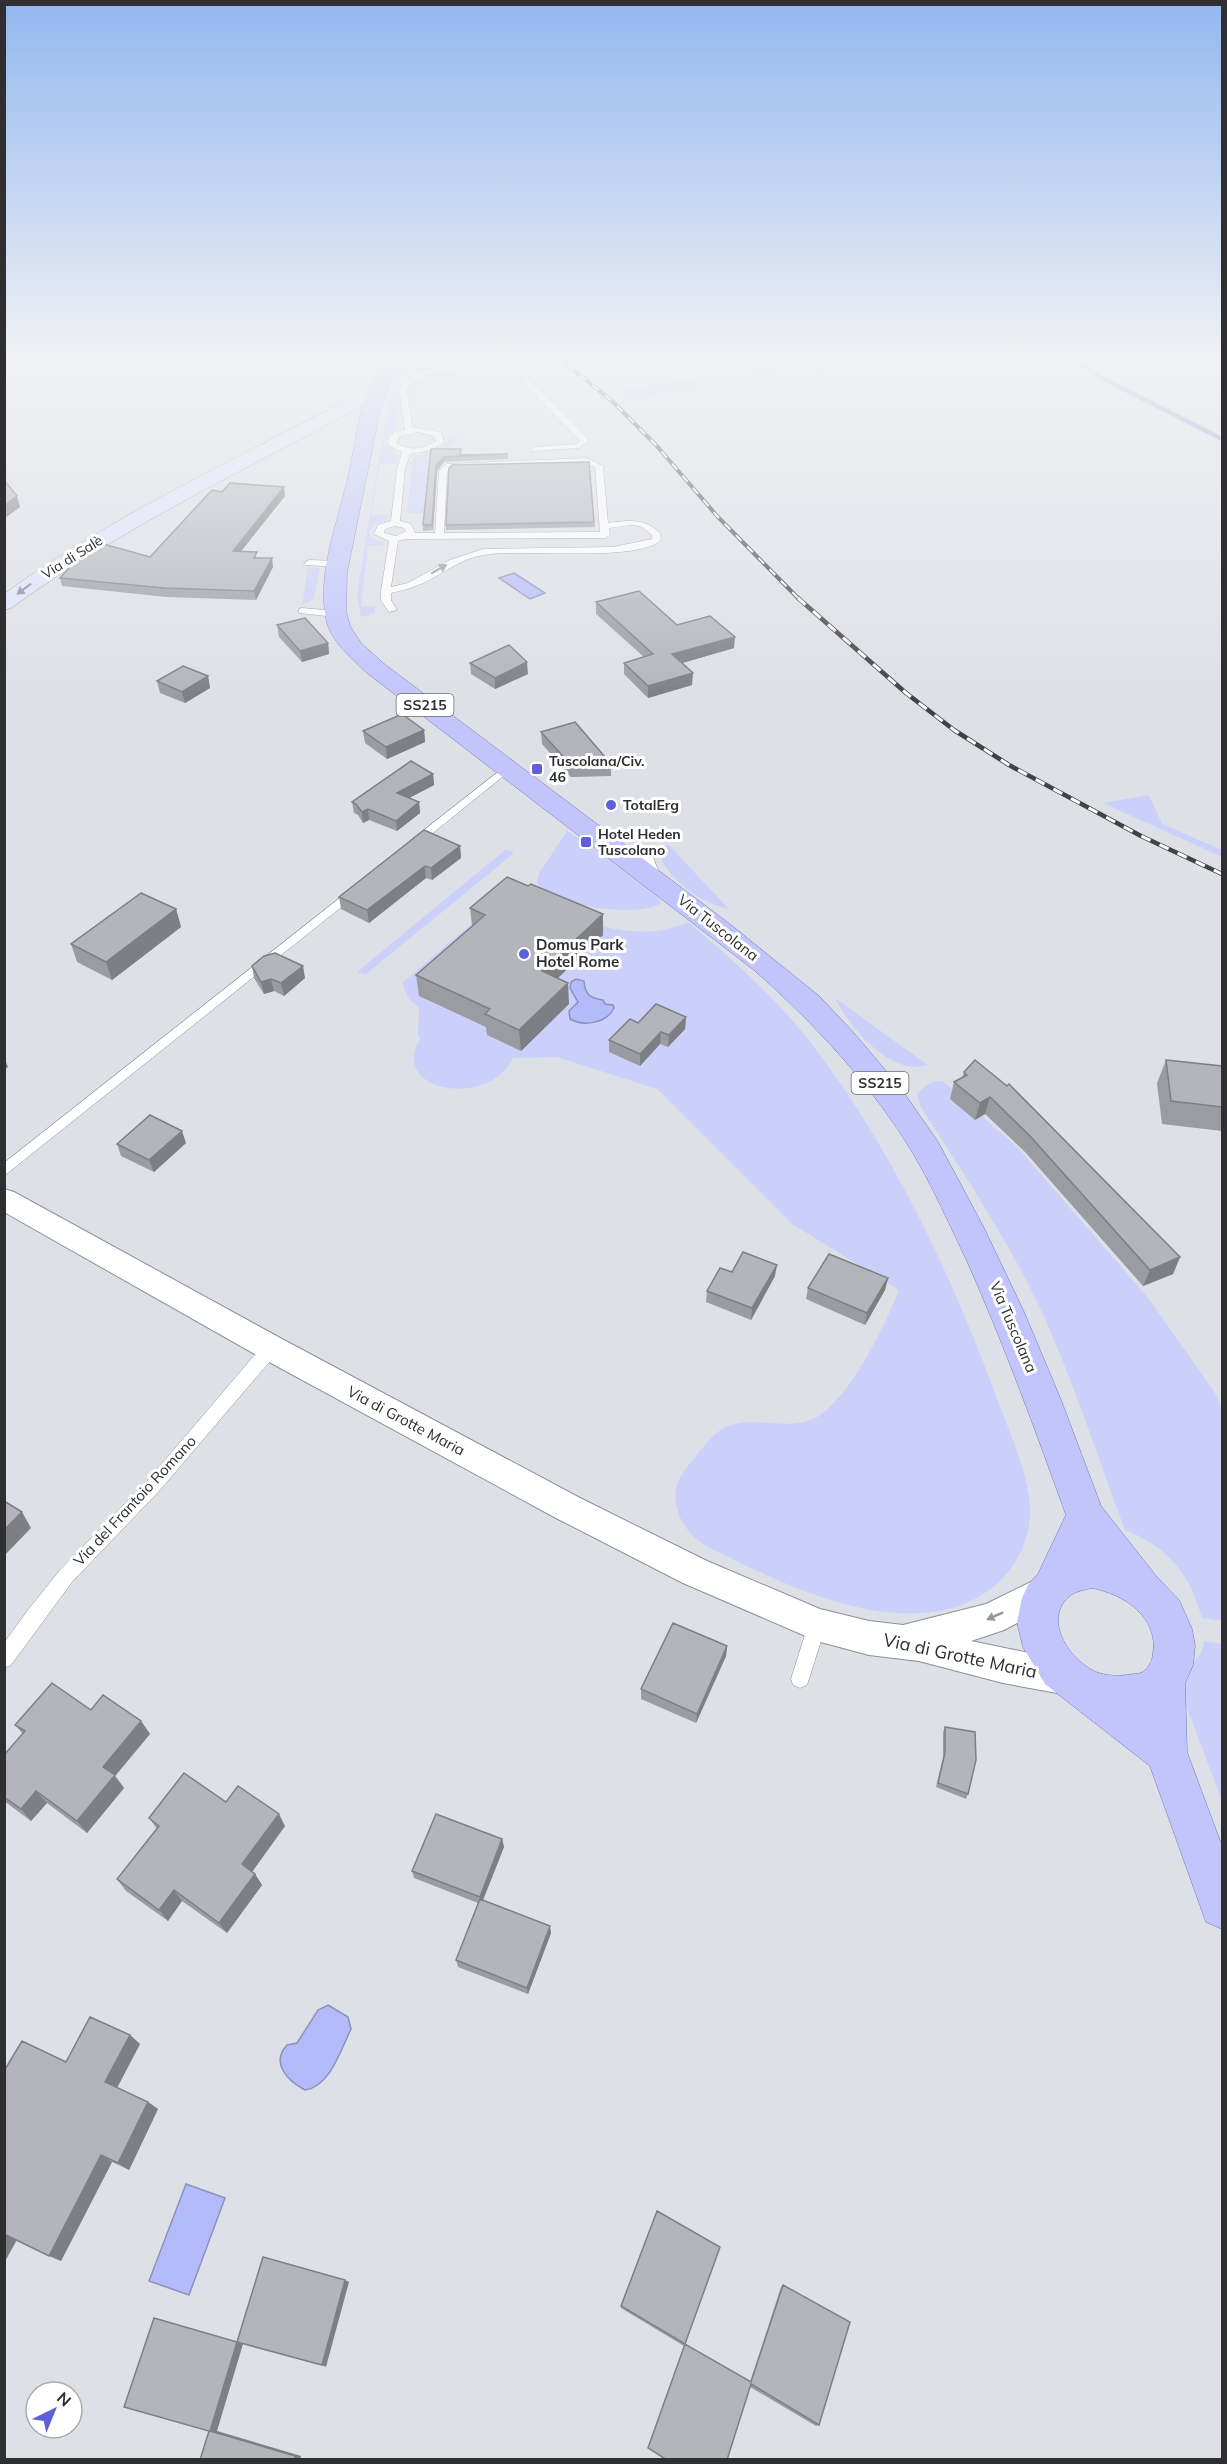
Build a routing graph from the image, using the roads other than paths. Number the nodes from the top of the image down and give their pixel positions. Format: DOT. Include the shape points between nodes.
graph roads {
  1 [pos="230,470"];
  2 [pos="354,470"];
  3 [pos="401,470"];
  4 [pos="444,470"];
  5 [pos="599,470"];
  6 [pos="395,523"];
  7 [pos="604,530"];
  8 [pos="438,535"];
  9 [pos="406,536"];
  10 [pos="394,538"];
  11 [pos="613,550"];
  12 [pos="309,563"];
  13 [pos="338,564"];
  14 [pos="386,591"];
  15 [pos="4,604"];
  16 [pos="392,610"];
  17 [pos="302,611"];
  18 [pos="336,614"];
  19 [pos="520,773"];
  20 [pos="405,850"];
  21 [pos="368,880"];
  22 [pos="4,1171"];
  23 [pos="4,1199"];
  24 [pos="272,1348"];
  25 [pos="1085,1515"];
  26 [pos="1051,1585"];
  27 [pos="1142,1589"];
  28 [pos="817,1625"];
  29 [pos="903,1642"];
  30 [pos="4,1659"];
  31 [pos="800,1678"];
  32 [pos="1164,1679"];
  33 [pos="1078,1684"];
  34 [pos="1166,1752"];
  35 [pos="1222,1906"];
  1 -- 15 [label="main road, Via di Salè, one-way" via="126,525"];
  2 -- 13 [label="main road, Via Tuscolana / SS215"];
  3 -- 6 [label="lane"];
  4 -- 8 [label="lane"];
  5 -- 7 [label="lane"];
  6 -- 9 [label="lane" via="410,527"];
  6 -- 10 [label="lane" via="378,531 384,537"];
  7 -- 8 [label="lane" via="527,537"];
  7 -- 11 [label="lane"];
  7 -- 11 [label="lane" via="641,523 657,535 651,543"];
  8 -- 9 [label="lane"];
  9 -- 10 [label="lane"];
  10 -- 14 [label="lane"];
  14 -- 11 [label="lane, one-way" via="411,585 453,562 483,552"];
  12 -- 13 [label="lane"];
  13 -- 18 [label="main road, Via Tuscolana / SS215"];
  14 -- 16 [label="lane"];
  17 -- 18 [label="lane"];
  18 -- 19 [label="main road, Via Tuscolana / SS215" via="343,634 363,657"];
  19 -- 20 [label="lane"];
  19 -- 25 [label="main road, Via Tuscolana / SS215" via="651,867 809,1003 904,1115 947,1186 994,1283"];
  21 -- 22 [label="lane"];
  23 -- 24 [label="street, Via di Grotte Maria"];
  24 -- 28 [label="street, Via di Grotte Maria" via="606,1528"];
  24 -- 30 [label="lane, Via del Frantoio Romano" via="154,1485 66,1576"];
  25 -- 26 [label="main road"];
  25 -- 27 [label="main road, Via Tuscolana"];
  26 -- 27 [label="main road" via="1072,1574 1092,1570 1118,1575"];
  26 -- 29 [label="street, one-way" via="992,1619"];
  26 -- 33 [label="main road" via="1037,1611 1039,1637 1052,1662"];
  27 -- 32 [label="main road" via="1162,1609 1173,1633 1174,1658"];
  28 -- 29 [label="street, Via di Grotte Maria"];
  28 -- 31 [label="lane"];
  29 -- 33 [label="street, Via di Grotte Maria"];
  32 -- 33 [label="main road" via="1144,1693 1117,1698"];
  32 -- 34 [label="main road"];
  33 -- 34 [label="main road"];
  34 -- 35 [label="main road"];
}
